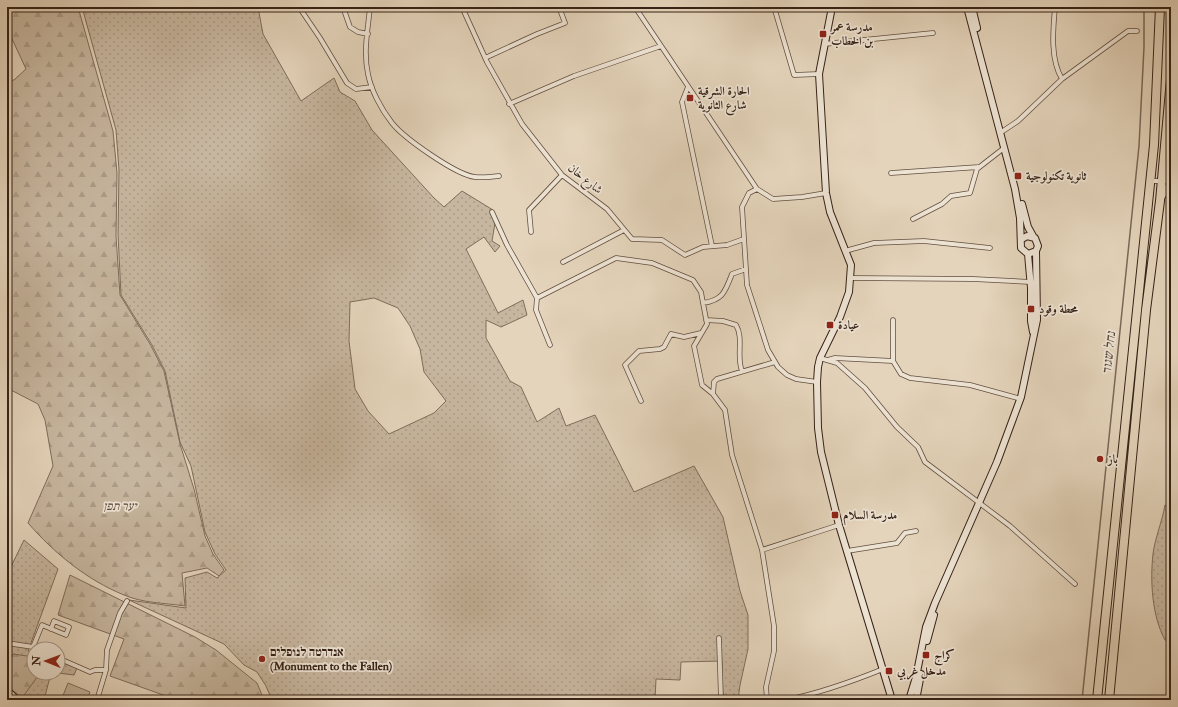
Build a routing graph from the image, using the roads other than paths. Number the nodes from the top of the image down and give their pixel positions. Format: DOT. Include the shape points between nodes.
graph roads {
  1 [pos="299,7"];
  2 [pos="343,7"];
  3 [pos="370,7"];
  4 [pos="462,7"];
  5 [pos="559,7"];
  6 [pos="635,7"];
  7 [pos="774,7"];
  8 [pos="832,7"];
  9 [pos="967,7"];
  10 [pos="972,7"];
  11 [pos="1055,7"];
  12 [pos="1160,7"];
  13 [pos="1137,31"];
  14 [pos="932,33"];
  15 [pos="368,34"];
  16 [pos="824,44"];
  17 [pos="661,46"];
  18 [pos="485,58"];
  19 [pos="819,74"];
  20 [pos="1062,79"];
  21 [pos="1171,79"];
  22 [pos="372,87"];
  23 [pos="688,87"];
  24 [pos="509,104"];
  25 [pos="1003,131"];
  26 [pos="1004,148"];
  27 [pos="1164,165"];
  28 [pos="979,167"];
  29 [pos="891,173"];
  30 [pos="562,175"];
  31 [pos="499,176"];
  32 [pos="1171,180"];
  33 [pos="1150,181"];
  34 [pos="1162,182"];
  35 [pos="1171,185"];
  36 [pos="757,189"];
  37 [pos="826,193"];
  38 [pos="1160,201"];
  39 [pos="492,212"];
  40 [pos="913,219"];
  41 [pos="624,230"];
  42 [pos="531,232"];
  43 [pos="1033,236"];
  44 [pos="1022,239"];
  45 [pos="744,240"];
  46 [pos="712,246"];
  47 [pos="990,248"];
  48 [pos="845,250"];
  49 [pos="1036,251"];
  50 [pos="1028,254"];
  51 [pos="562,262"];
  52 [pos="746,269"];
  53 [pos="850,278"];
  54 [pos="1031,282"];
  55 [pos="537,298"];
  56 [pos="703,303"];
  57 [pos="706,320"];
  58 [pos="893,320"];
  59 [pos="701,333"];
  60 [pos="1033,334"];
  61 [pos="550,345"];
  62 [pos="820,358"];
  63 [pos="828,360"];
  64 [pos="893,361"];
  65 [pos="775,362"];
  66 [pos="742,371"];
  67 [pos="817,382"];
  68 [pos="713,394"];
  69 [pos="1021,399"];
  70 [pos="641,401"];
  71 [pos="979,502"];
  72 [pos="839,525"];
  73 [pos="916,531"];
  74 [pos="762,550"];
  75 [pos="847,551"];
  76 [pos="1075,584"];
  77 [pos="939,594"];
  78 [pos="127,600"];
  79 [pos="51,629"];
  80 [pos="719,638"];
  81 [pos="35,641"];
  82 [pos="7,643"];
  83 [pos="26,646"];
  84 [pos="66,662"];
  85 [pos="883,669"];
  86 [pos="106,670"];
  87 [pos="7,690"];
  88 [pos="17,700"];
  89 [pos="97,700"];
  90 [pos="721,700"];
  91 [pos="768,700"];
  92 [pos="786,700"];
  93 [pos="892,700"];
  94 [pos="909,700"];
  95 [pos="916,700"];
  96 [pos="1097,700"];
  97 [pos="1109,700"];
  1 -- 22 [label="street" via="347,83 356,89"];
  2 -- 15 [label="street" via="350,27"];
  3 -- 15 [label="street"];
  4 -- 18 [label="street, شارع خان" via="462,12"];
  5 -- 18 [label="street" via="565,23"];
  6 -- 17 [label="street"];
  7 -- 19 [label="street" via="794,75"];
  8 -- 16 [label="street"];
  9 -- 26 [label="street"];
  10 -- 25 [label="street"];
  11 -- 20 [label="street" via="1053,26 1056,70"];
  12 -- 33 [label="highway"];
  13 -- 20 [label="street" via="1128,32"];
  14 -- 16 [label="street"];
  15 -- 22 [label="street" via="366,63"];
  16 -- 19 [label="street"];
  17 -- 23 [label="street"];
  17 -- 24 [label="street" via="574,76"];
  18 -- 24 [label="street, شارع خان"];
  19 -- 37 [label="street"];
  20 -- 25 [label="street" via="1018,121"];
  21 -- 27 [label="highway"];
  22 -- 31 [label="street" via="393,124 420,147 457,172 474,177"];
  23 -- 36 [label="street"];
  23 -- 46 [label="street" via="682,102"];
  24 -- 30 [label="street, شارع خان"];
  25 -- 43 [label="street" via="1028,227"];
  26 -- 28 [label="street"];
  26 -- 44 [label="street" via="1018,205"];
  27 -- 32 [label="highway"];
  27 -- 34 [label="highway"];
  28 -- 29 [label="street"];
  28 -- 40 [label="street" via="970,193 951,196 942,204"];
  30 -- 41 [label="street, شارع خان" via="607,209"];
  30 -- 42 [label="street" via="529,210"];
  32 -- 34 [label="street"];
  33 -- 34 [label="street"];
  33 -- 96 [label="highway"];
  34 -- 35 [label="street"];
  34 -- 38 [label="highway"];
  35 -- 38 [label="highway"];
  36 -- 37 [label="street" via="772,199"];
  36 -- 45 [label="street" via="749,194 742,207"];
  37 -- 48 [label="street" via="830,212"];
  38 -- 97 [label="highway" via="1146,310"];
  39 -- 55 [label="street"];
  41 -- 46 [label="street, شارع خان" via="632,239 662,240 685,255 703,246"];
  41 -- 51 [label="street"];
  43 -- 44 [label="street"];
  43 -- 49 [label="street" via="1038,243"];
  44 -- 50 [label="street" via="1021,248"];
  45 -- 46 [label="street, شارع خان"];
  45 -- 52 [label="street"];
  47 -- 48 [label="street" via="924,241 874,243"];
  48 -- 53 [label="street" via="851,266"];
  49 -- 50 [label="street"];
  49 -- 60 [label="street" via="1037,320"];
  50 -- 54 [label="street"];
  52 -- 56 [label="street" via="732,274 724,294 715,301"];
  52 -- 65 [label="street" via="747,285 768,350"];
  53 -- 54 [label="street"];
  53 -- 62 [label="street" via="840,317"];
  54 -- 60 [label="street"];
  55 -- 56 [label="street" via="616,258 652,263 694,280 701,292"];
  55 -- 61 [label="street" via="536,310"];
  56 -- 57 [label="street"];
  57 -- 59 [label="street" via="707,324"];
  57 -- 66 [label="street" via="736,325 738,363"];
  58 -- 64 [label="street"];
  59 -- 68 [label="street" via="694,346 702,385"];
  59 -- 70 [label="street" via="684,337 671,334 664,347 639,351 625,364"];
  60 -- 69 [label="street" via="1031,356"];
  62 -- 63 [label="street"];
  62 -- 67 [label="street"];
  63 -- 64 [label="street" via="835,358"];
  63 -- 71 [label="street" via="837,363 865,388 897,427 918,447 926,462"];
  64 -- 69 [label="street" via="901,374 910,378 970,385"];
  65 -- 66 [label="street"];
  65 -- 67 [label="street" via="787,375"];
  66 -- 68 [label="street" via="717,378"];
  67 -- 72 [label="street" via="821,452"];
  68 -- 74 [label="street" via="725,410 732,455"];
  69 -- 71 [label="street"];
  71 -- 76 [label="street"];
  71 -- 77 [label="street"];
  72 -- 74 [label="street"];
  72 -- 75 [label="street"];
  73 -- 75 [label="street" via="905,533 897,543"];
  74 -- 91 [label="street" via="774,626 774,651 766,687"];
  75 -- 85 [label="street"];
  77 -- 94 [label="street" via="926,627"];
  77 -- 95 [label="street"];
  78 -- 86 [label="street" via="120,612 107,650"];
  79 -- 81 [label="street" via="42,625"];
  80 -- 90 [label="street"];
  82 -- 83 [label="street"];
  84 -- 86 [label="street" via="90,672"];
  85 -- 92 [label="street" via="842,685"];
  85 -- 93 [label="street"];
  86 -- 89 [label="street"];
  87 -- 88 [label="street"];
}
